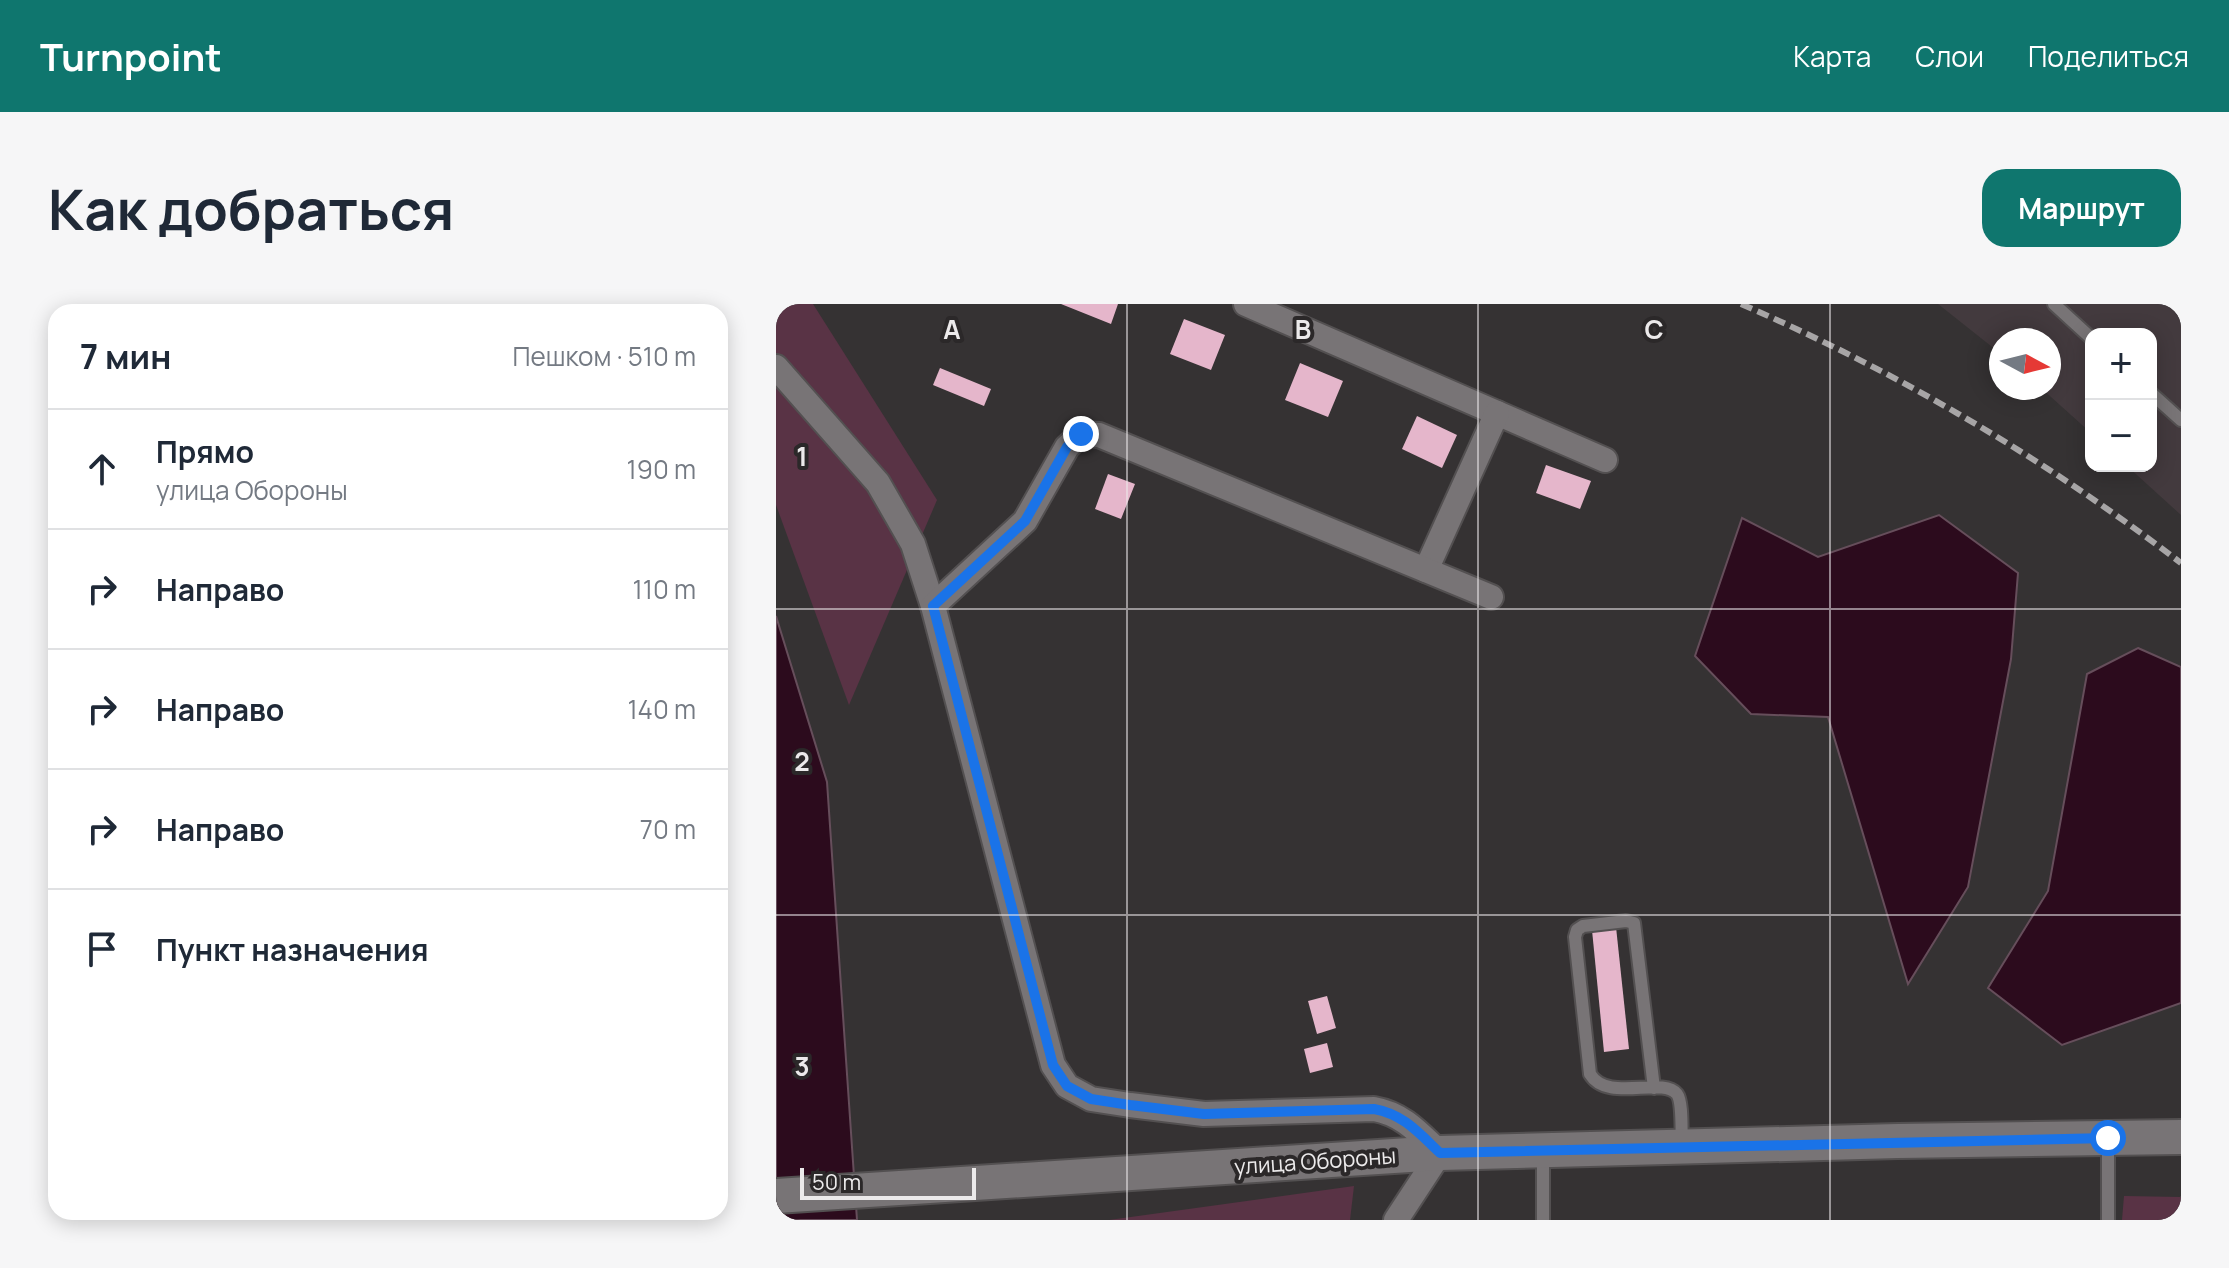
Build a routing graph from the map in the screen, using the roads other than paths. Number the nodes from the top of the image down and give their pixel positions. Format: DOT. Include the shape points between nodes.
graph roads {
  1 [pos="1246,304"];
  2 [pos="2054,304"];
  3 [pos="2085,332"];
  4 [pos="776,367"];
  5 [pos="2157,398"];
  6 [pos="1497,413"];
  7 [pos="2181,420"];
  8 [pos="1605,460"];
  9 [pos="1426,570"];
  10 [pos="1491,597"];
  11 [pos="933,606"];
  12 [pos="1654,1088"];
  13 [pos="2181,1137"];
  14 [pos="2108,1138"];
  15 [pos="1682,1147"];
  16 [pos="1543,1150"];
  17 [pos="1440,1153"];
  18 [pos="776,1196"];
  19 [pos="1396,1220"];
  20 [pos="1543,1220"];
  21 [pos="2108,1220"];
  1 -- 6 [label="street"];
  2 -- 3 [label="lane"];
  4 -- 11 [label="street" via="878,483 913,544"];
  5 -- 7 [label="lane"];
  6 -- 8 [label="street"];
  6 -- 9 [label="street"];
  9 -- 10 [label="street"];
  9 -- 11 [label="street" via="1099,435 1081,434 1067,447 1025,521"];
  11 -- 17 [label="street" via="1053,1065 1067,1086 1091,1099 1204,1114 1391,1112"];
  12 -- 12 [label="lane" via="1603,1087 1590,1074 1575,937 1583,926 1634,923"];
  12 -- 15 [label="lane" via="1668,1089 1679,1098"];
  13 -- 14 [label="main road, улица Обороны"];
  14 -- 15 [label="main road, улица Обороны"];
  14 -- 21 [label="lane"];
  15 -- 16 [label="main road, улица Обороны"];
  16 -- 17 [label="main road, улица Обороны"];
  16 -- 20 [label="lane"];
  17 -- 18 [label="main road, улица Обороны"];
  17 -- 19 [label="street"];
}
